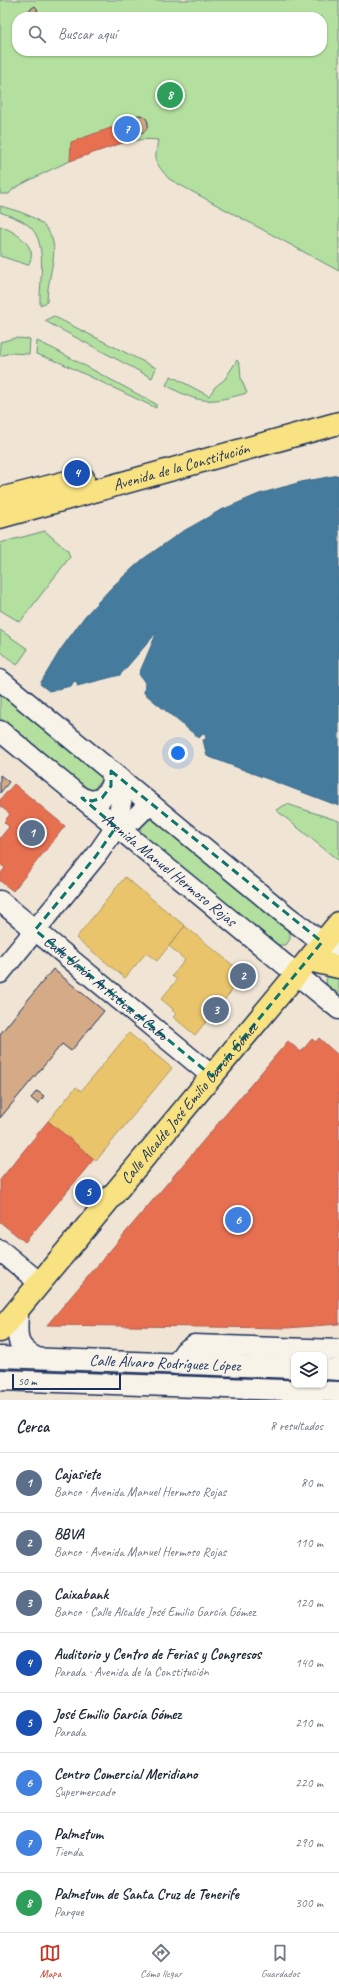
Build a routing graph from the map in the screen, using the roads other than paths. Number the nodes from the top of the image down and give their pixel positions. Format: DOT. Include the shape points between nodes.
graph roads {
  1 [pos="339,408"];
  2 [pos="339,423"];
  3 [pos="0,499"];
  4 [pos="0,517"];
  5 [pos="0,680"];
  6 [pos="0,731"];
  7 [pos="118,777"];
  8 [pos="82,798"];
  9 [pos="152,805"];
  10 [pos="116,827"];
  11 [pos="141,846"];
  12 [pos="96,856"];
  13 [pos="0,901"];
  14 [pos="339,923"];
  15 [pos="35,930"];
  16 [pos="331,948"];
  17 [pos="339,966"];
  18 [pos="302,967"];
  19 [pos="0,973"];
  20 [pos="339,1009"];
  21 [pos="212,1076"];
  22 [pos="0,1250"];
  23 [pos="40,1283"];
  24 [pos="18,1309"];
  25 [pos="0,1331"];
  26 [pos="339,1350"];
  27 [pos="0,1357"];
  28 [pos="37,1358"];
  29 [pos="176,1364"];
  30 [pos="291,1368"];
  31 [pos="327,1369"];
  32 [pos="339,1370"];
  33 [pos="0,1372"];
  34 [pos="0,1380"];
  35 [pos="291,1383"];
  36 [pos="327,1385"];
  37 [pos="339,1385"];
  38 [pos="339,1392"];
  39 [pos="0,1393"];
  40 [pos="186,1400"];
  1 -- 3 [label="main road, Avenida de la Constitución"];
  2 -- 4 [label="main road, Avenida de la Constitución"];
  5 -- 7 [label="street"];
  6 -- 8 [label="street, Avenida Manuel Hermoso Rojas"];
  7 -- 8 [label="street" via="112,778 111,786 102,798 92,801"];
  7 -- 9 [label="street"];
  7 -- 10 [label="street"];
  8 -- 10 [label="street, Avenida Manuel Hermoso Rojas"];
  9 -- 10 [label="street" via="135,818"];
  9 -- 16 [label="street" via="287,916"];
  10 -- 11 [label="street, Avenida Manuel Hermoso Rojas"];
  10 -- 12 [label="street"];
  11 -- 12 [label="street" via="116,849"];
  11 -- 18 [label="street, Avenida Manuel Hermoso Rojas"];
  12 -- 15 [label="street"];
  13 -- 15 [label="street, Calle Unión Artística el Cabo"];
  14 -- 16 [label="main road, Calle Alcalde José Emilio García Gómez"];
  15 -- 19 [label="street"];
  15 -- 21 [label="street, Calle Unión Artística el Cabo"];
  16 -- 18 [label="main road, Calle Alcalde José Emilio García Gómez"];
  17 -- 18 [label="main road"];
  18 -- 20 [label="street, Avenida Manuel Hermoso Rojas"];
  18 -- 21 [label="main road, Calle Alcalde José Emilio García Gómez"];
  21 -- 23 [label="main road, Calle Alcalde José Emilio García Gómez"];
  22 -- 23 [label="street"];
  23 -- 24 [label="main road, Calle Alcalde José Emilio García Gómez"];
  24 -- 25 [label="main road, Calle Alcalde José Emilio García Gómez"];
  24 -- 28 [label="street" via="18,1343 22,1349"];
  26 -- 29 [label="street" via="194,1345 185,1351"];
  27 -- 28 [label="street, Calle Álvaro Rodríguez López"];
  28 -- 29 [label="street, Calle Álvaro Rodríguez López"];
  29 -- 30 [label="street, Calle Álvaro Rodríguez López"];
  31 -- 32 [label="street"];
  33 -- 35 [label="street, Calle Álvaro Rodríguez López"];
  34 -- 38 [label="street, Calle Álvaro Rodríguez López"];
  36 -- 37 [label="street"];
  39 -- 40 [label="street"];
}
